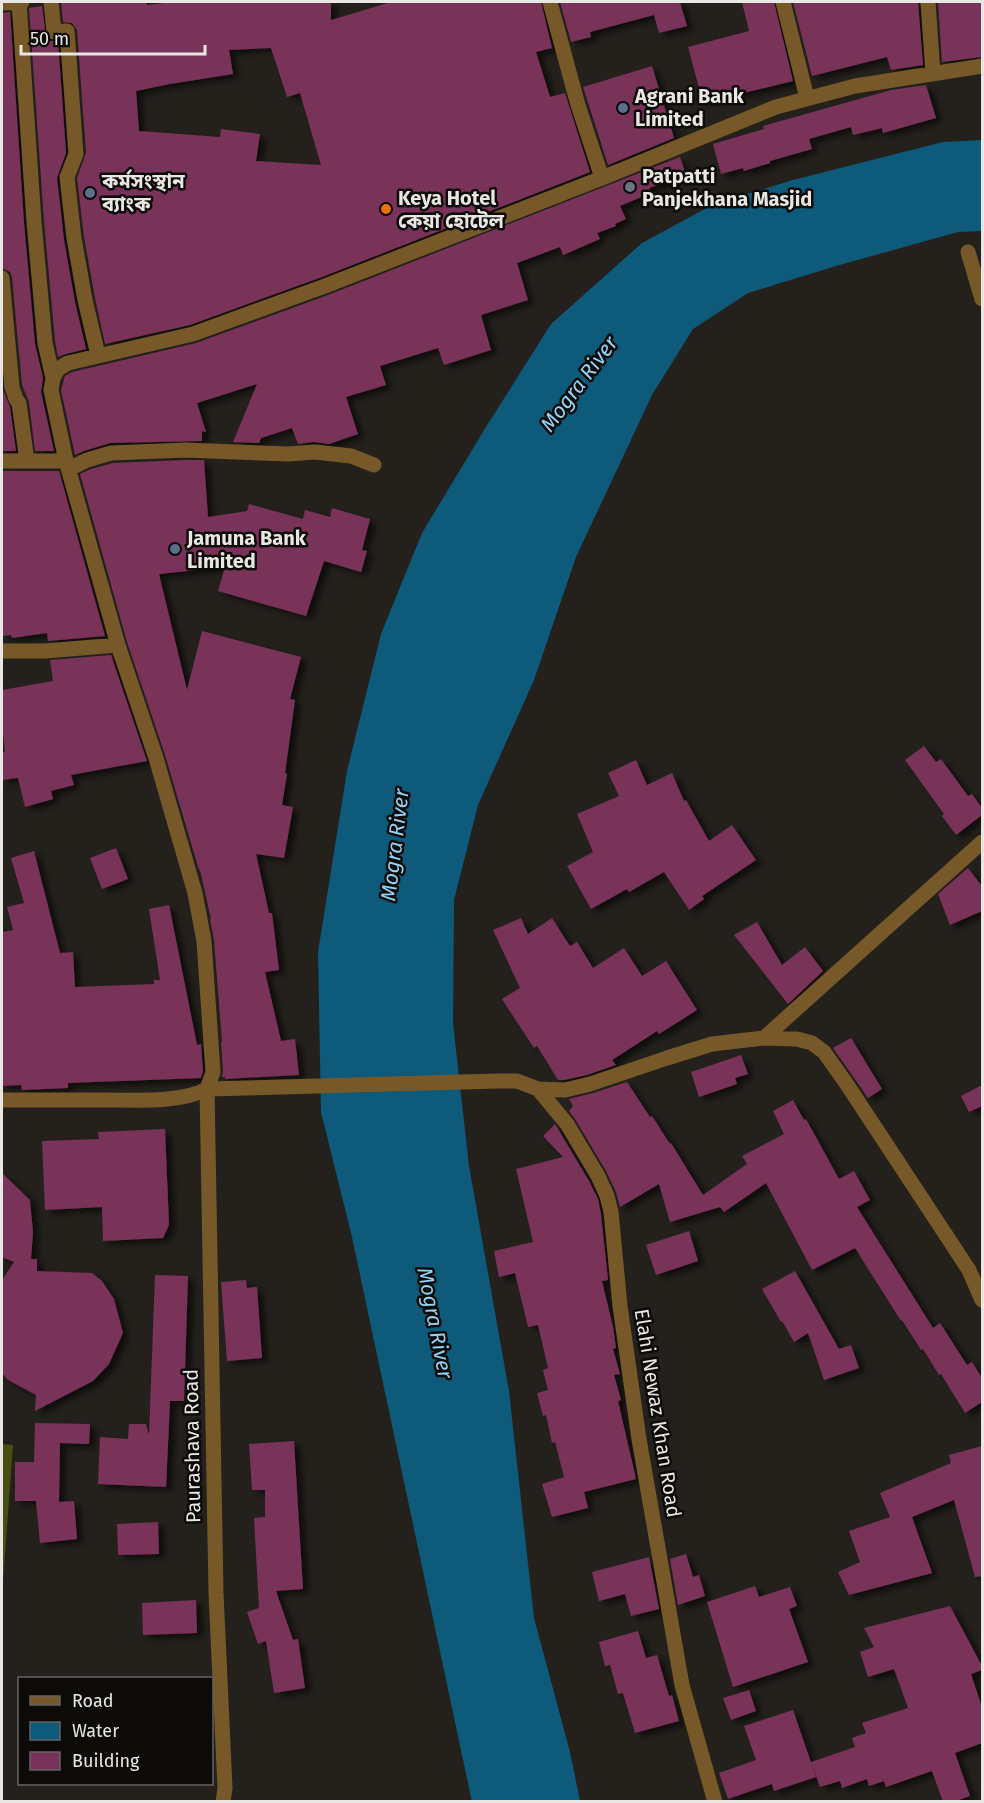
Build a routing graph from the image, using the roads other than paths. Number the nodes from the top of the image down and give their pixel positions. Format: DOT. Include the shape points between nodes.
graph roads {
  1 [pos="20,2"];
  2 [pos="51,2"];
  3 [pos="550,2"];
  4 [pos="783,2"];
  5 [pos="928,2"];
  6 [pos="2,3"];
  7 [pos="982,66"];
  8 [pos="933,74"];
  9 [pos="807,99"];
  10 [pos="602,178"];
  11 [pos="968,252"];
  12 [pos="2,278"];
  13 [pos="982,299"];
  14 [pos="99,356"];
  15 [pos="53,378"];
  16 [pos="2,461"];
  17 [pos="27,461"];
  18 [pos="68,465"];
  19 [pos="374,465"];
  20 [pos="118,645"];
  21 [pos="2,651"];
  22 [pos="982,842"];
  23 [pos="764,1038"];
  24 [pos="207,1089"];
  25 [pos="538,1089"];
  26 [pos="2,1100"];
  27 [pos="982,1300"];
  28 [pos="223,1802"];
  29 [pos="715,1802"];
  1 -- 6 [label="street"];
  1 -- 15 [label="street, Paurashava Road" via="35,232 45,343"];
  2 -- 14 [label="street" via="54,32 67,31 76,154 67,177 85,300"];
  3 -- 10 [label="street"];
  4 -- 9 [label="street"];
  5 -- 8 [label="street"];
  7 -- 8 [label="street"];
  8 -- 9 [label="street" via="855,86"];
  9 -- 10 [label="street" via="776,107"];
  10 -- 14 [label="street" via="193,334"];
  11 -- 13 [label="street"];
  12 -- 17 [label="street" via="12,387 19,403"];
  14 -- 15 [label="street" via="68,363"];
  15 -- 18 [label="street, Paurashava Road" via="51,390"];
  16 -- 17 [label="street"];
  17 -- 18 [label="street"];
  18 -- 19 [label="street" via="111,453 185,450 315,452 351,456"];
  18 -- 20 [label="street, Paurashava Road"];
  20 -- 21 [label="street"];
  20 -- 24 [label="street, Paurashava Road" via="195,893 204,941 213,1060"];
  22 -- 23 [label="street"];
  23 -- 25 [label="street" via="712,1044 565,1090"];
  23 -- 27 [label="street" via="798,1039 824,1052 969,1270"];
  24 -- 25 [label="street" via="498,1081 517,1081"];
  24 -- 26 [label="street" via="185,1098"];
  24 -- 28 [label="street, Paurashava Road"];
  25 -- 29 [label="street, Elahi Newaz Khan Road" via="567,1124 607,1196 639,1439 682,1685"];
}
